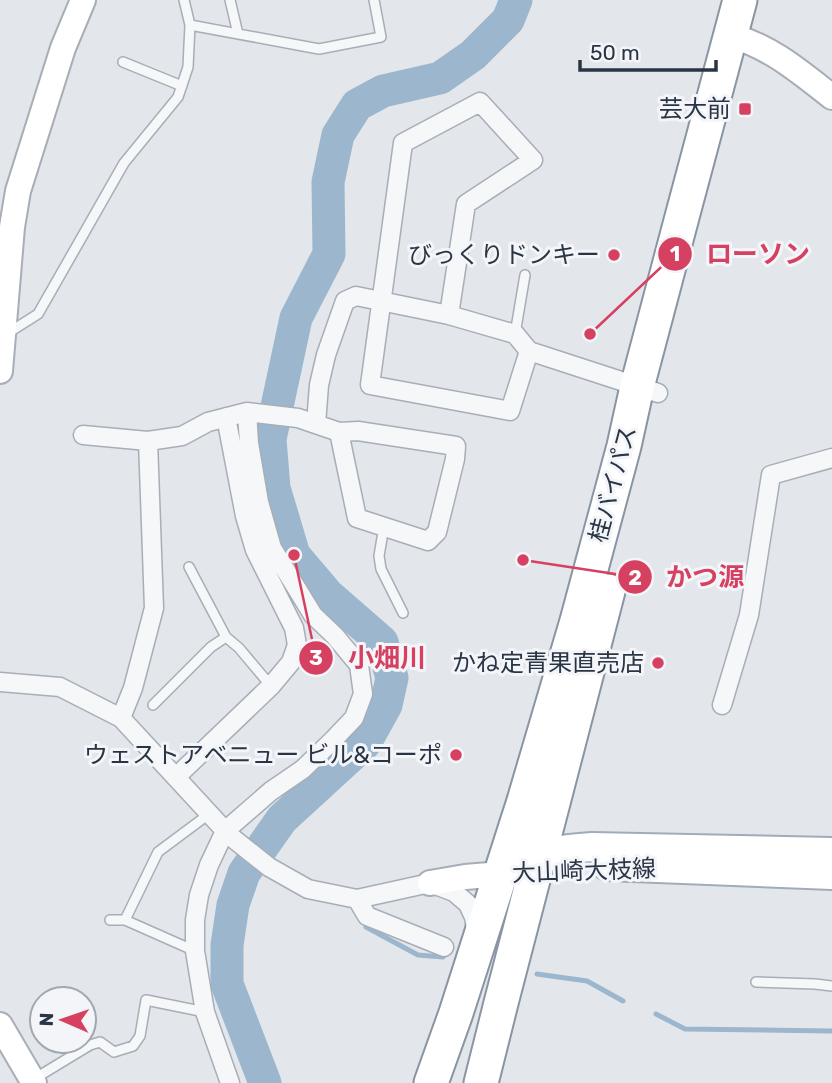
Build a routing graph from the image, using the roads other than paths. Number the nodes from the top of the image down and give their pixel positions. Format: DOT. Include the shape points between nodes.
graph roads {
  1 [pos="83,0"];
  2 [pos="184,0"];
  3 [pos="230,0"];
  4 [pos="374,0"];
  5 [pos="740,0"];
  6 [pos="763,0"];
  7 [pos="190,25"];
  8 [pos="238,34"];
  9 [pos="741,39"];
  10 [pos="123,62"];
  11 [pos="182,86"];
  12 [pos="832,97"];
  13 [pos="525,275"];
  14 [pos="381,301"];
  15 [pos="449,315"];
  16 [pos="515,334"];
  17 [pos="4,336"];
  18 [pos="529,351"];
  19 [pos="0,371"];
  20 [pos="648,390"];
  21 [pos="251,413"];
  22 [pos="226,417"];
  23 [pos="316,424"];
  24 [pos="339,432"];
  25 [pos="83,435"];
  26 [pos="148,441"];
  27 [pos="832,458"];
  28 [pos="384,526"];
  29 [pos="189,567"];
  30 [pos="403,613"];
  31 [pos="226,637"];
  32 [pos="0,682"];
  33 [pos="271,686"];
  34 [pos="153,705"];
  35 [pos="722,705"];
  36 [pos="121,718"];
  37 [pos="176,777"];
  38 [pos="209,814"];
  39 [pos="228,833"];
  40 [pos="832,852"];
  41 [pos="525,868"];
  42 [pos="832,875"];
  43 [pos="430,883"];
  44 [pos="357,899"];
  45 [pos="110,920"];
  46 [pos="125,920"];
  47 [pos="478,944"];
  48 [pos="443,947"];
  49 [pos="195,951"];
  50 [pos="756,982"];
  51 [pos="832,986"];
  52 [pos="205,1012"];
  53 [pos="477,1012"];
  54 [pos="0,1025"];
  55 [pos="33,1082"];
  56 [pos="230,1083"];
  57 [pos="431,1083"];
  58 [pos="439,1083"];
  59 [pos="445,1083"];
  60 [pos="460,1083"];
  61 [pos="481,1083"];
  62 [pos="494,1083"];
  1 -- 17 [label="main road" via="18,191"];
  2 -- 7 [label="lane"];
  3 -- 8 [label="lane"];
  4 -- 8 [label="lane" via="382,37 319,49"];
  5 -- 9 [label="highway, 桂バイパス"];
  6 -- 9 [label="highway, 桂バイパス"];
  7 -- 8 [label="lane"];
  7 -- 11 [label="lane"];
  9 -- 12 [label="main road" via="781,58"];
  9 -- 20 [label="highway, 桂バイパス"];
  10 -- 11 [label="lane"];
  11 -- 17 [label="lane" via="124,163 38,314"];
  13 -- 16 [label="lane"];
  14 -- 15 [label="street"];
  14 -- 15 [label="street" via="403,143 480,102 533,160 466,204"];
  14 -- 18 [label="street" via="370,385 510,411"];
  14 -- 23 [label="street" via="356,296 345,301 326,355"];
  15 -- 16 [label="street"];
  16 -- 18 [label="street"];
  17 -- 19 [label="main road"];
  18 -- 20 [label="street"];
  20 -- 41 [label="highway, 桂バイパス"];
  20 -- 41 [label="highway, 桂バイパス" via="624,446 524,801"];
  21 -- 22 [label="street"];
  21 -- 23 [label="street"];
  21 -- 39 [label="street" via="249,443 272,548 313,615 359,665 363,694 354,718 333,740"];
  22 -- 26 [label="street" via="182,436"];
  22 -- 33 [label="street" via="255,550 298,645 291,662"];
  23 -- 24 [label="street"];
  24 -- 28 [label="street" via="357,518"];
  24 -- 28 [label="street" via="456,446 437,532 428,541"];
  25 -- 26 [label="street"];
  26 -- 36 [label="street" via="154,608"];
  27 -- 35 [label="street" via="771,475 749,615"];
  28 -- 30 [label="lane" via="381,569"];
  29 -- 31 [label="lane"];
  31 -- 33 [label="lane"];
  31 -- 34 [label="lane"];
  32 -- 36 [label="street" via="60,687"];
  33 -- 37 [label="street"];
  36 -- 37 [label="street"];
  37 -- 38 [label="street"];
  38 -- 39 [label="street"];
  38 -- 46 [label="lane" via="158,852"];
  39 -- 44 [label="street" via="269,867 308,889"];
  39 -- 49 [label="street" via="209,864 200,895"];
  40 -- 41 [label="main road, 大山崎大枝線" via="592,847 554,850"];
  41 -- 42 [label="main road, 大山崎大枝線" via="591,865"];
  41 -- 43 [label="main road"];
  41 -- 47 [label="highway, 桂バイパス"];
  41 -- 53 [label="highway"];
  43 -- 44 [label="street"];
  43 -- 47 [label="street" via="454,892 468,904"];
  44 -- 48 [label="street" via="367,916"];
  45 -- 46 [label="lane"];
  46 -- 49 [label="lane"];
  47 -- 53 [label="highway, 桂バイパス"];
  49 -- 52 [label="street"];
  50 -- 51 [label="lane"];
  52 -- 55 [label="lane" via="146,1000 140,1036 133,1046 114,1052 100,1042 90,1045"];
  52 -- 56 [label="street"];
  53 -- 57 [label="highway, 桂バイパス"];
  53 -- 58 [label="highway"];
  53 -- 59 [label="highway"];
  53 -- 60 [label="highway"];
  53 -- 61 [label="highway, 桂バイパス"];
  53 -- 62 [label="highway"];
  54 -- 55 [label="main road"];
}
